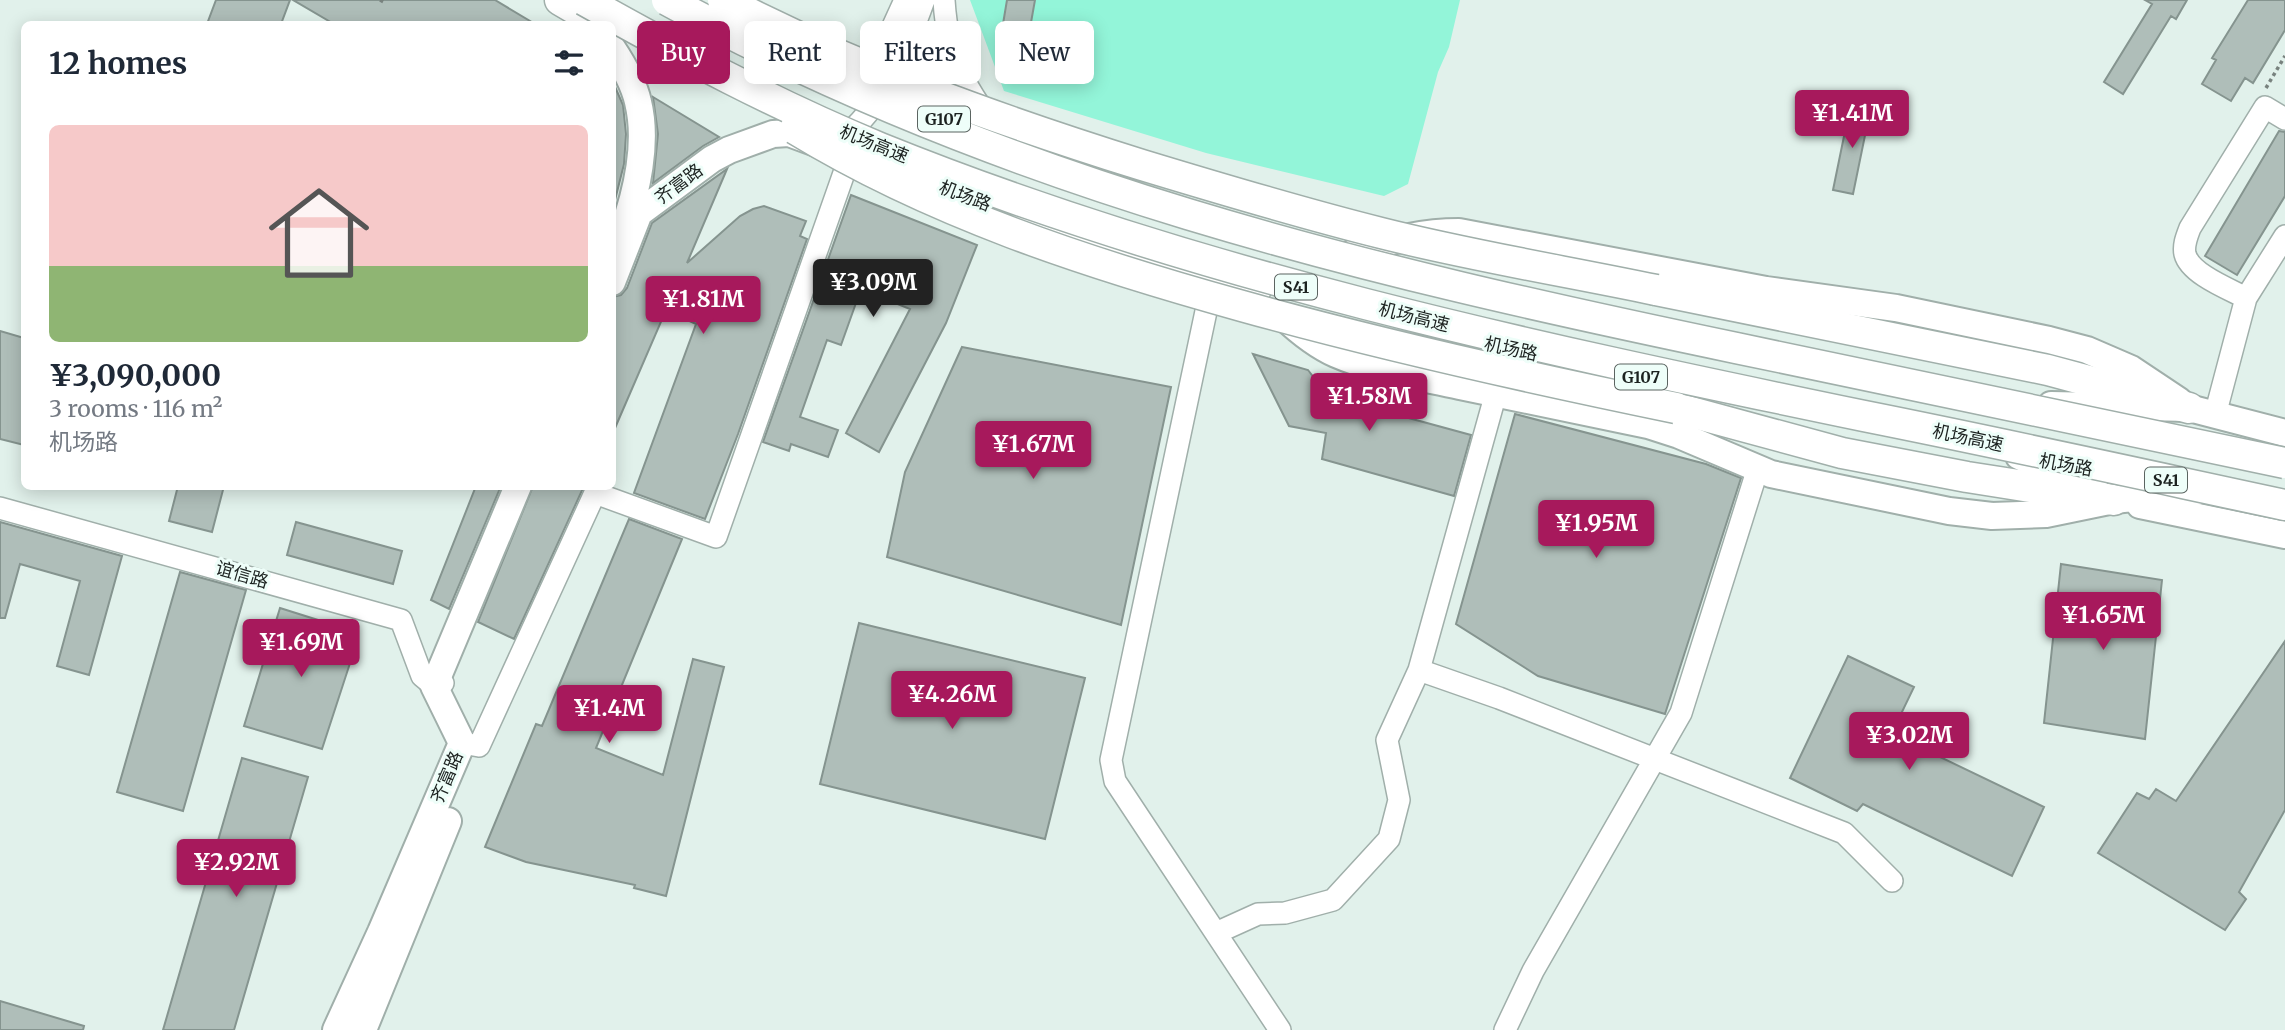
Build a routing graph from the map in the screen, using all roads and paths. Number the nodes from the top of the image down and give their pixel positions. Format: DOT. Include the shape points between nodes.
graph roads {
  1 [pos="380,0"];
  2 [pos="559,0"];
  3 [pos="667,0"];
  4 [pos="698,0"];
  5 [pos="723,0"];
  6 [pos="905,0"];
  7 [pos="924,0"];
  8 [pos="944,0"];
  9 [pos="386,3"];
  10 [pos="596,17"];
  11 [pos="616,26"];
  12 [pos="616,28"];
  13 [pos="616,28"];
  14 [pos="616,56"];
  15 [pos="2285,56"];
  16 [pos="873,90"];
  17 [pos="2265,107"];
  18 [pos="2285,119"];
  19 [pos="1008,145"];
  20 [pos="844,149"];
  21 [pos="2285,236"];
  22 [pos="616,250"];
  23 [pos="1353,253"];
  24 [pos="616,272"];
  25 [pos="1213,278"];
  26 [pos="1264,291"];
  27 [pos="2246,298"];
  28 [pos="1496,393"];
  29 [pos="2042,405"];
  30 [pos="2202,412"];
  31 [pos="2285,433"];
  32 [pos="2019,456"];
  33 [pos="2285,463"];
  34 [pos="1758,468"];
  35 [pos="2285,468"];
  36 [pos="2227,488"];
  37 [pos="517,490"];
  38 [pos="525,490"];
  39 [pos="2285,498"];
  40 [pos="2114,500"];
  41 [pos="2285,505"];
  42 [pos="0,508"];
  43 [pos="2285,534"];
  44 [pos="1419,670"];
  45 [pos="438,685"];
  46 [pos="470,745"];
  47 [pos="1654,760"];
  48 [pos="1892,880"];
  49 [pos="1216,933"];
  50 [pos="336,1030"];
  51 [pos="363,1030"];
  52 [pos="1280,1030"];
  53 [pos="1505,1030"];
  1 -- 9 [label="path"];
  2 -- 10 [label="highway, 机场路"];
  3 -- 33 [label="highway, S41, bridge" via="787,62 905,115 1030,164 1230,228 1394,272 1616,323"];
  4 -- 16 [label="highway"];
  5 -- 30 [label="highway, bridge" via="956,102 1223,190 1383,234 2048,370"];
  6 -- 16 [label="street"];
  7 -- 16 [label="street" via="905,49"];
  8 -- 19 [label="street" via="960,74"];
  11 -- 41 [label="highway, 机场高速 / S41, bridge" via="883,149 1035,206 1223,267 1583,357"];
  12 -- 20 [label="highway, 机场路"];
  13 -- 40 [label="highway, bridge" via="843,156 945,206 1039,244 1143,278 1339,333 1676,408 1843,453"];
  14 -- 22 [label="main road, 齐富路" via="638,100 642,136 630,213"];
  15 -- 17 [label="path" via="2264,90"];
  16 -- 19 [label="highway, G107"];
  16 -- 20 [label="street"];
  17 -- 18 [label="street"];
  17 -- 27 [label="street" via="2190,228 2184,252 2197,271"];
  19 -- 23 [label="highway" via="1159,197"];
  20 -- 24 [label="main road, 齐富路" via="789,133 772,134 712,159 639,214"];
  20 -- 25 [label="highway, 机场路" via="1062,232"];
  20 -- 46 [label="street" via="716,537 595,493"];
  21 -- 27 [label="street"];
  23 -- 29 [label="highway"];
  23 -- 30 [label="main road" via="1417,234 1459,232 1766,290 1896,308 2087,350 2131,369"];
  25 -- 26 [label="highway, 机场路"];
  25 -- 49 [label="street" via="1111,760 1115,781"];
  26 -- 28 [label="main road" via="1298,331 1338,355"];
  26 -- 32 [label="highway, 机场路 / G107" via="1505,348"];
  27 -- 30 [label="street"];
  28 -- 34 [label="main road" via="1648,425"];
  28 -- 44 [label="street"];
  29 -- 30 [label="main road"];
  29 -- 35 [label="highway"];
  30 -- 31 [label="main road"];
  32 -- 36 [label="highway, 机场路 / G107"];
  32 -- 40 [label="main road"];
  34 -- 40 [label="main road" via="1948,511 1992,516 2046,514"];
  34 -- 47 [label="street" via="1681,713"];
  36 -- 39 [label="highway, 机场路"];
  36 -- 40 [label="main road"];
  37 -- 45 [label="main road"];
  38 -- 45 [label="main road"];
  40 -- 43 [label="main road"];
  42 -- 45 [label="street, 谊信路" via="401,620 422,676"];
  44 -- 47 [label="street"];
  44 -- 49 [label="street" via="1387,740 1399,800 1389,839 1334,900 1258,915"];
  45 -- 46 [label="main road, 齐富路"];
  46 -- 50 [label="main road, 齐富路"];
  46 -- 51 [label="main road, 齐富路"];
  47 -- 48 [label="street" via="1844,833"];
  47 -- 53 [label="street" via="1533,971"];
  49 -- 52 [label="street"];
}
